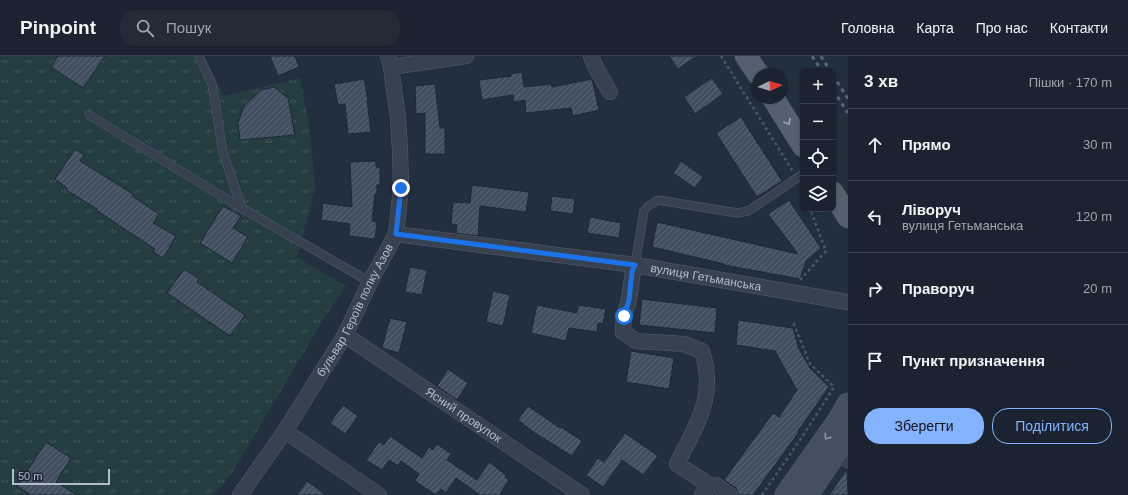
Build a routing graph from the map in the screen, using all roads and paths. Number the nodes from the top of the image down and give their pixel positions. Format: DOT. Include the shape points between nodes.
graph roads {
  1 [pos="199,56"];
  2 [pos="466,56"];
  3 [pos="590,56"];
  4 [pos="721,56"];
  5 [pos="746,56"];
  6 [pos="389,62"];
  7 [pos="754,68"];
  8 [pos="610,92"];
  9 [pos="777,104"];
  10 [pos="89,115"];
  11 [pos="800,141"];
  12 [pos="800,176"];
  13 [pos="836,198"];
  14 [pos="242,208"];
  15 [pos="811,212"];
  16 [pos="848,217"];
  17 [pos="396,234"];
  18 [pos="635,265"];
  19 [pos="370,282"];
  20 [pos="796,285"];
  21 [pos="848,302"];
  22 [pos="793,322"];
  23 [pos="345,335"];
  24 [pos="848,404"];
  25 [pos="285,431"];
  26 [pos="848,435"];
  27 [pos="841,459"];
  28 [pos="706,490"];
  29 [pos="240,495"];
  30 [pos="379,495"];
  31 [pos="582,495"];
  32 [pos="730,495"];
  33 [pos="762,495"];
  34 [pos="786,495"];
  35 [pos="806,495"];
  1 -- 14 [label="lane" via="212,84 223,153"];
  2 -- 6 [label="street"];
  3 -- 8 [label="street"];
  4 -- 12 [label="path"];
  5 -- 7 [label="main road"];
  6 -- 17 [label="street, бульвар Героїв полку Азов" via="400,150 401,188"];
  9 -- 11 [label="main road, one-way"];
  10 -- 14 [label="lane"];
  12 -- 18 [label="lane" via="743,212 658,200 653,202 644,211"];
  13 -- 16 [label="main road"];
  14 -- 19 [label="lane"];
  15 -- 20 [label="path" via="826,251"];
  17 -- 18 [label="street, вулиця Гетьманська"];
  17 -- 19 [label="street, бульвар Героїв полку Азов"];
  18 -- 21 [label="street, вулиця Гетьманська"];
  18 -- 28 [label="street" via="623,332 636,341 684,344 702,351 706,363 708,382 702,413 677,464"];
  19 -- 23 [label="street, бульвар Героїв полку Азов"];
  22 -- 33 [label="path" via="810,364 834,387"];
  23 -- 25 [label="street, бульвар Героїв полку Азов"];
  23 -- 31 [label="street, Ясний провулок"];
  24 -- 34 [label="main road, one-way"];
  25 -- 29 [label="street, бульвар Героїв полку Азов"];
  25 -- 30 [label="street"];
  26 -- 27 [label="main road"];
  27 -- 35 [label="main road"];
  28 -- 32 [label="street" via="716,485"];
}
